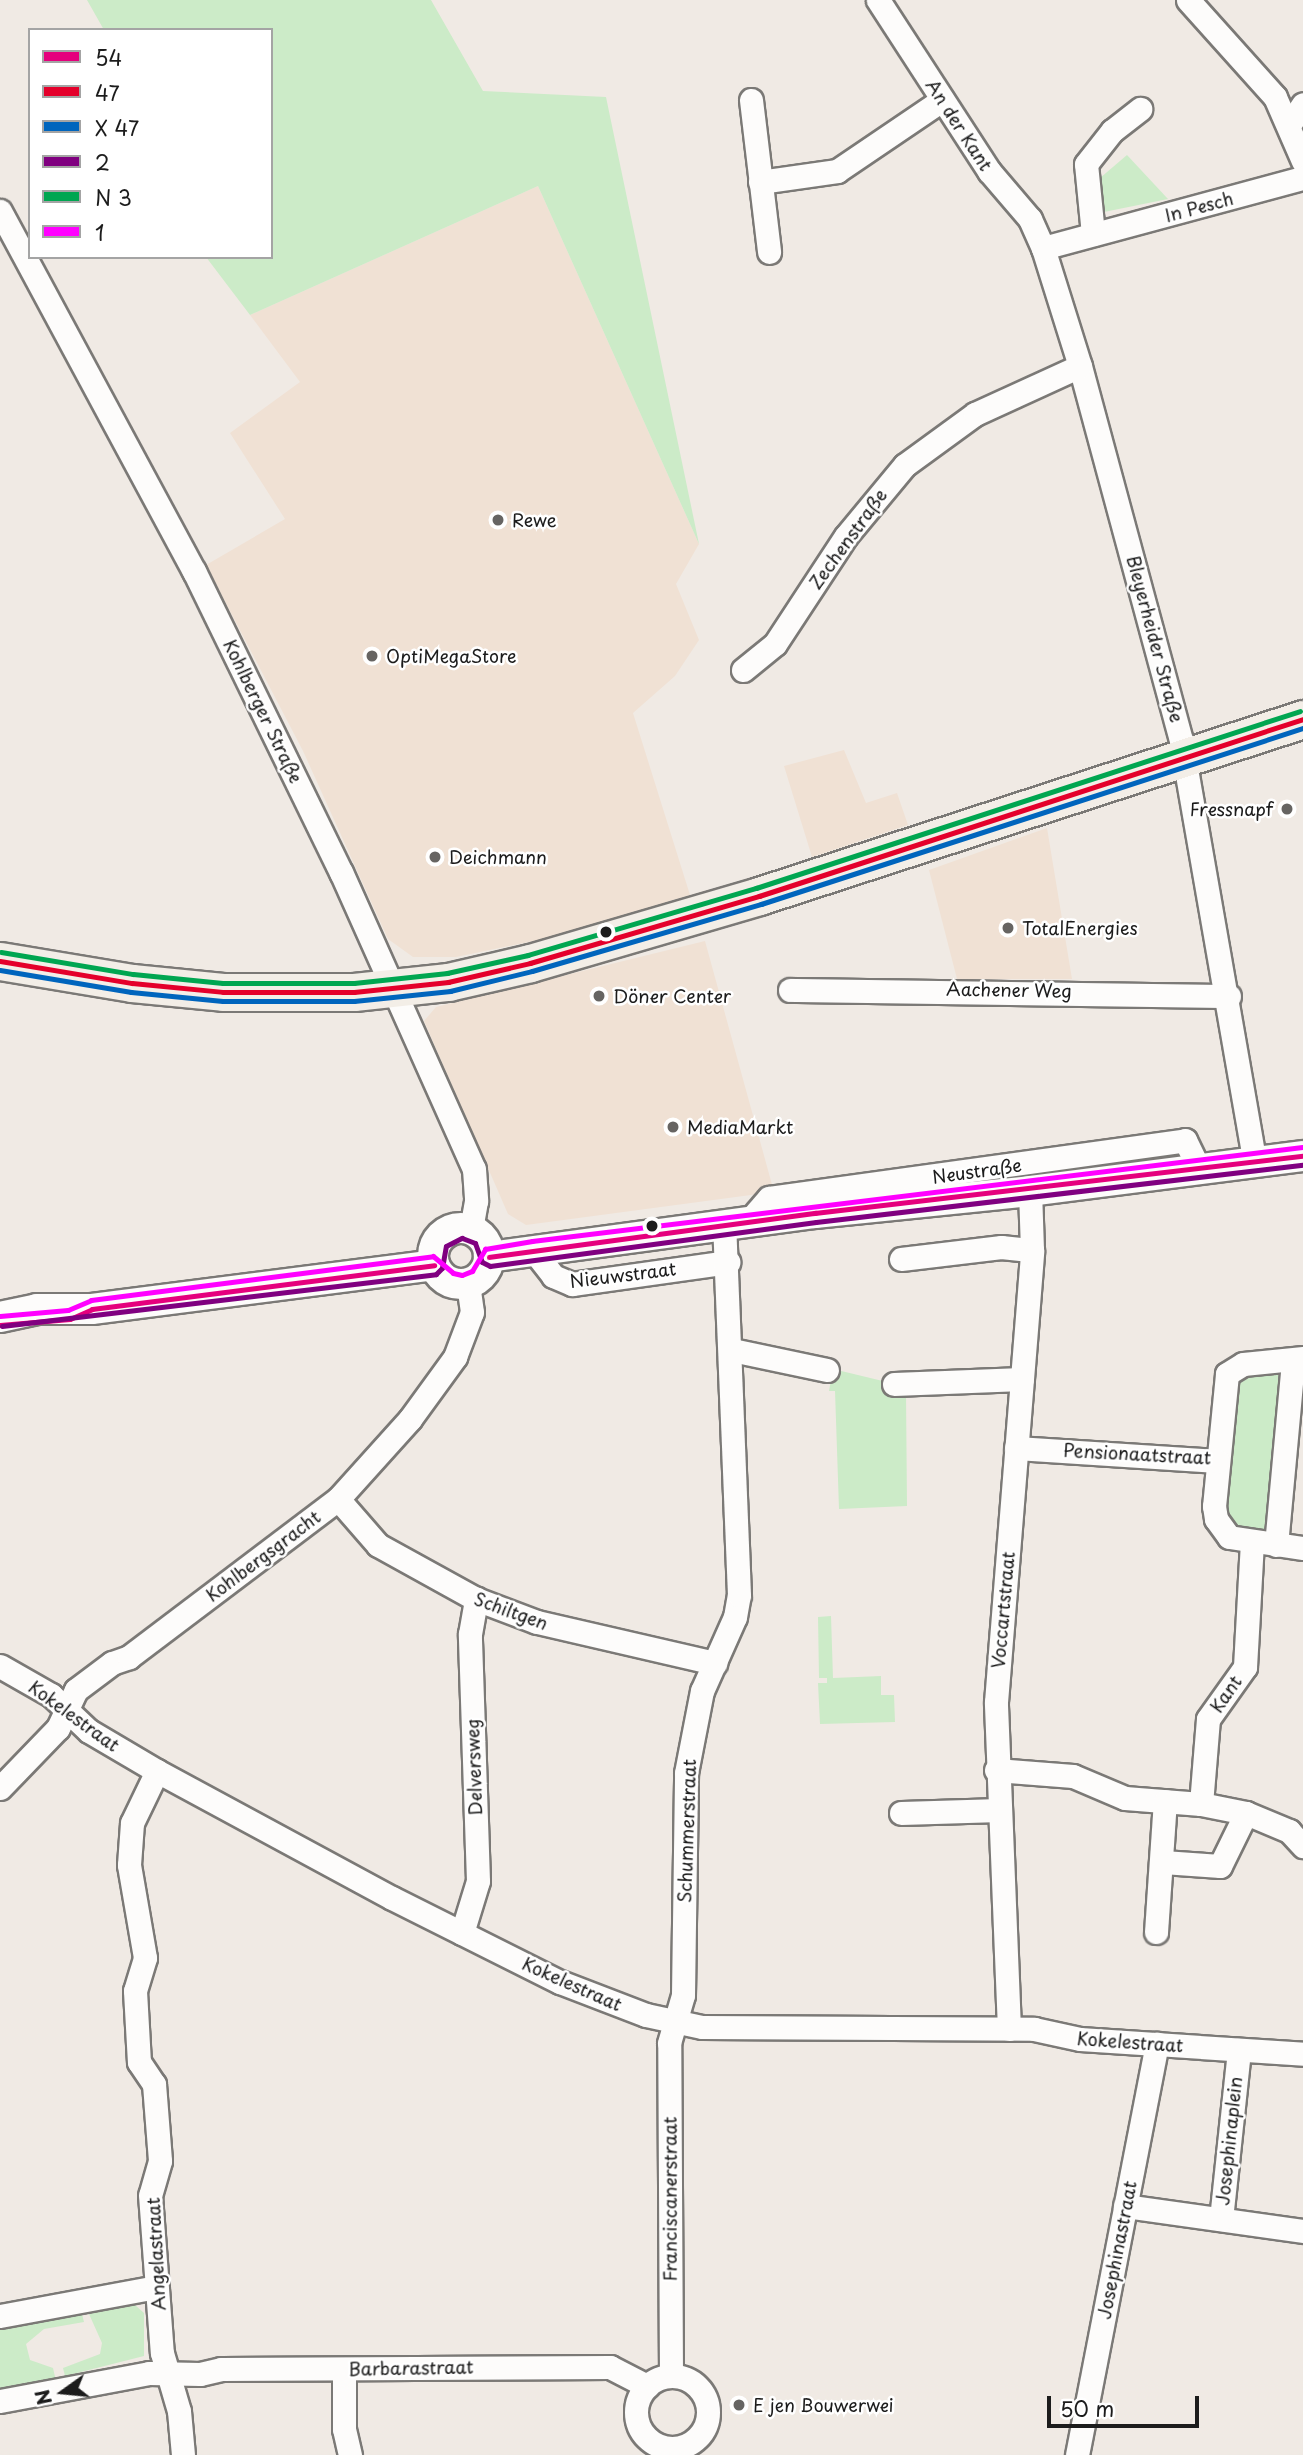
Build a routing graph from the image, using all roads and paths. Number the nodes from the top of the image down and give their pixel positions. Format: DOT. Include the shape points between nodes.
graph roads {
  1 [pos="877,0"];
  2 [pos="1188,0"];
  3 [pos="751,100"];
  4 [pos="942,100"];
  5 [pos="1303,104"];
  6 [pos="1140,109"];
  7 [pos="1289,125"];
  8 [pos="1303,161"];
  9 [pos="1303,178"];
  10 [pos="760,182"];
  11 [pos="0,211"];
  12 [pos="1094,234"];
  13 [pos="1043,248"];
  14 [pos="769,252"];
  15 [pos="1080,366"];
  16 [pos="743,670"];
  17 [pos="1303,719"];
  18 [pos="1185,757"];
  19 [pos="0,961"];
  20 [pos="394,989"];
  21 [pos="790,990"];
  22 [pos="1229,996"];
  23 [pos="1303,1156"];
  24 [pos="1255,1163"];
  25 [pos="1199,1170"];
  26 [pos="1030,1191"];
  27 [pos="736,1225"];
  28 [pos="471,1230"];
  29 [pos="533,1250"];
  30 [pos="1032,1250"];
  31 [pos="489,1258"];
  32 [pos="901,1259"];
  33 [pos="728,1262"];
  34 [pos="434,1265"];
  35 [pos="468,1283"];
  36 [pos="92,1309"];
  37 [pos="0,1317"];
  38 [pos="0,1325"];
  39 [pos="732,1350"];
  40 [pos="1298,1359"];
  41 [pos="827,1370"];
  42 [pos="1022,1378"];
  43 [pos="894,1384"];
  44 [pos="1016,1448"];
  45 [pos="1218,1461"];
  46 [pos="338,1499"];
  47 [pos="1252,1542"];
  48 [pos="1276,1545"];
  49 [pos="1303,1548"];
  50 [pos="476,1599"];
  51 [pos="715,1663"];
  52 [pos="0,1666"];
  53 [pos="68,1713"];
  54 [pos="996,1770"];
  55 [pos="156,1771"];
  56 [pos="0,1788"];
  57 [pos="1165,1801"];
  58 [pos="1201,1804"];
  59 [pos="1000,1810"];
  60 [pos="901,1813"];
  61 [pos="1245,1813"];
  62 [pos="1303,1846"];
  63 [pos="1163,1861"];
  64 [pos="1156,1932"];
  65 [pos="462,1933"];
  66 [pos="674,2022"];
  67 [pos="1009,2029"];
  68 [pos="1157,2044"];
  69 [pos="1239,2050"];
  70 [pos="1303,2054"];
  71 [pos="1125,2206"];
  72 [pos="1221,2219"];
  73 [pos="1303,2231"];
  74 [pos="156,2287"];
  75 [pos="0,2316"];
  76 [pos="344,2369"];
  77 [pos="170,2371"];
  78 [pos="671,2375"];
  79 [pos="647,2386"];
  80 [pos="0,2401"];
  81 [pos="703,2448"];
  82 [pos="671,2452"];
  83 [pos="183,2455"];
  84 [pos="350,2455"];
  85 [pos="1076,2455"];
  1 -- 4 [label="street, An der Kant"];
  2 -- 7 [label="street" via="1256,74"];
  3 -- 10 [label="street"];
  4 -- 10 [label="street" via="836,171"];
  4 -- 13 [label="street, An der Kant" via="989,171 1030,219"];
  5 -- 7 [label="street"];
  6 -- 12 [label="street" via="1112,131 1086,164"];
  7 -- 8 [label="street"];
  9 -- 12 [label="street, In Pesch"];
  10 -- 14 [label="street"];
  11 -- 20 [label="street, Kohlberger Straße" via="194,571"];
  12 -- 13 [label="street, In Pesch"];
  13 -- 15 [label="street, Bleyerheider Straße"];
  15 -- 16 [label="street, Zechenstraße" via="975,414 905,465 846,536 775,644"];
  15 -- 18 [label="street, Bleyerheider Straße"];
  17 -- 18 [label="main road"];
  18 -- 20 [label="main road" via="833,873 582,948 477,976"];
  18 -- 22 [label="street, Bleyerheider Straße"];
  19 -- 20 [label="main road" via="179,989"];
  20 -- 28 [label="street, Kohlberger Straße" via="474,1169 476,1201"];
  21 -- 22 [label="street, Aachener Weg"];
  22 -- 24 [label="street, Bleyerheider Straße"];
  23 -- 24 [label="street"];
  24 -- 25 [label="street"];
  25 -- 26 [label="street"];
  25 -- 27 [label="street, Neustraße" via="1185,1140 769,1198"];
  26 -- 27 [label="street"];
  26 -- 30 [label="street, Voccartstraat"];
  27 -- 29 [label="street"];
  27 -- 33 [label="street, Schummerstraat"];
  28 -- 31 [label="street" via="482,1237"];
  28 -- 34 [label="street" via="444,1234 434,1248"];
  29 -- 31 [label="street"];
  29 -- 33 [label="street, Nieuwstraat" via="553,1276 572,1284"];
  30 -- 32 [label="street" via="1001,1247"];
  30 -- 42 [label="street, Voccartstraat"];
  31 -- 35 [label="street" via="484,1273"];
  33 -- 39 [label="street, Schummerstraat"];
  34 -- 35 [label="street" via="448,1281"];
  34 -- 36 [label="street"];
  35 -- 46 [label="street, Kohlbergsgracht" via="472,1312 467,1333 445,1373"];
  36 -- 37 [label="street" via="68,1306"];
  36 -- 38 [label="street" via="70,1319"];
  39 -- 41 [label="street"];
  39 -- 51 [label="street, Schummerstraat" via="739,1595 735,1617"];
  40 -- 45 [label="street, Pensionaatstraat" via="1243,1364 1227,1374"];
  40 -- 48 [label="street"];
  42 -- 43 [label="street"];
  42 -- 44 [label="street, Voccartstraat"];
  44 -- 45 [label="street, Pensionaatstraat"];
  44 -- 54 [label="street, Voccartstraat" via="996,1702"];
  45 -- 47 [label="street" via="1216,1519 1229,1537"];
  46 -- 50 [label="street, Schiltgen" via="378,1545"];
  46 -- 53 [label="street, Kohlbergsgracht" via="129,1657 112,1663 76,1690"];
  47 -- 48 [label="street"];
  47 -- 58 [label="street, Kant" via="1245,1667 1208,1719"];
  48 -- 49 [label="street"];
  50 -- 51 [label="street, Schiltgen" via="537,1622"];
  50 -- 65 [label="street, Delversweg" via="470,1634 478,1881"];
  51 -- 66 [label="street, Schummerstraat" via="702,1691 686,1773 682,1995"];
  52 -- 53 [label="street, Kokelestraat" via="51,1695"];
  53 -- 55 [label="street, Kokelestraat"];
  53 -- 56 [label="street, Kohlbergsgracht"];
  54 -- 57 [label="street" via="1073,1776 1125,1798"];
  54 -- 59 [label="street, Voccartstraat"];
  55 -- 65 [label="street, Kokelestraat"];
  55 -- 74 [label="street, Angelastraat" via="128,1840 145,1958 135,1991 139,2062 154,2084 160,2161 150,2195"];
  57 -- 58 [label="street"];
  57 -- 63 [label="street"];
  58 -- 61 [label="street"];
  59 -- 60 [label="street"];
  59 -- 67 [label="street, Voccartstraat"];
  61 -- 62 [label="street" via="1289,1830"];
  61 -- 63 [label="street" via="1220,1866"];
  63 -- 64 [label="street"];
  65 -- 66 [label="street, Kokelestraat" via="598,1999"];
  66 -- 67 [label="street, Kokelestraat" via="789,2029"];
  66 -- 78 [label="street, Franciscanerstraat" via="669,2043"];
  67 -- 68 [label="street, Kokelestraat"];
  68 -- 69 [label="street, Kokelestraat"];
  68 -- 71 [label="street, Josephinastraat"];
  69 -- 70 [label="street, Kokelestraat"];
  69 -- 72 [label="street, Josephinaplein"];
  71 -- 72 [label="street, Josephinaplein"];
  71 -- 85 [label="street, Josephinastraat"];
  72 -- 73 [label="street"];
  74 -- 75 [label="street"];
  74 -- 77 [label="street, Angelastraat" via="162,2353"];
  76 -- 77 [label="street, Barbarastraat"];
  76 -- 79 [label="street, Barbarastraat" via="610,2367"];
  76 -- 84 [label="street" via="344,2429"];
  77 -- 80 [label="street, Barbarastraat"];
  77 -- 83 [label="street, Angelastraat"];
  78 -- 79 [label="street"];
  78 -- 81 [label="street" via="690,2380 703,2393"];
  79 -- 82 [label="street" via="638,2404 643,2435"];
  81 -- 82 [label="street"];
}
